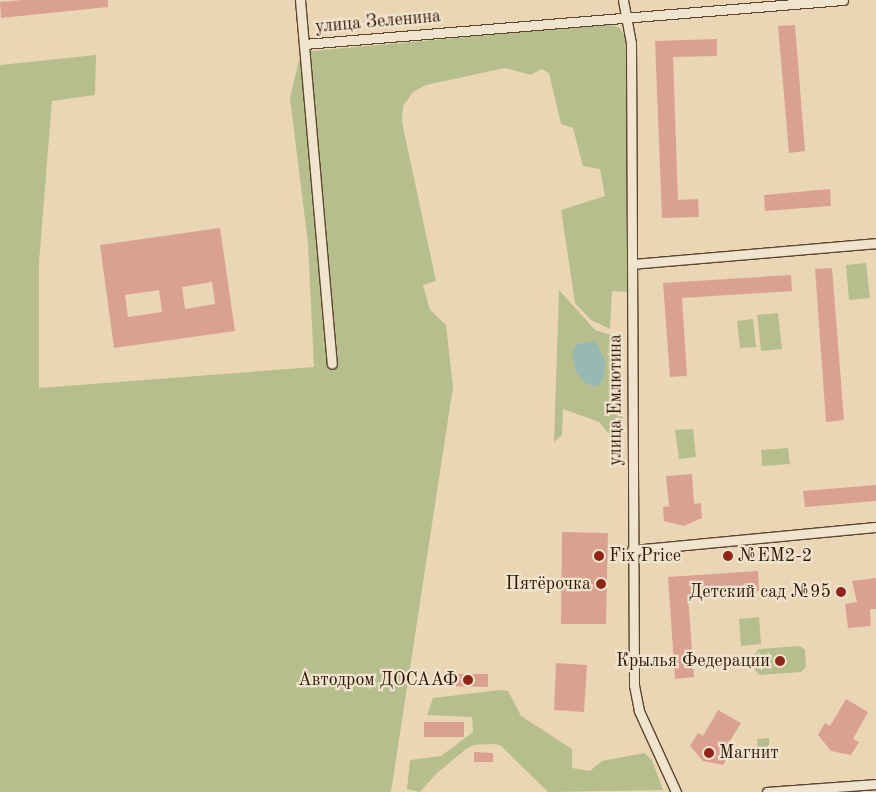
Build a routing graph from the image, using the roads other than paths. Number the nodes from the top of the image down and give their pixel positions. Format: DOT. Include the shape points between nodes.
graph roads {
  1 [pos="300,0"];
  2 [pos="623,0"];
  3 [pos="842,0"];
  4 [pos="626,17"];
  5 [pos="304,44"];
  6 [pos="876,243"];
  7 [pos="632,264"];
  8 [pos="332,364"];
  9 [pos="876,527"];
  10 [pos="632,550"];
  11 [pos="876,784"];
  12 [pos="676,792"];
  13 [pos="767,792"];
  1 -- 5 [label="street"];
  2 -- 4 [label="street, улица Емлютина"];
  3 -- 4 [label="street, улица Зеленина"];
  4 -- 5 [label="street, улица Зеленина"];
  4 -- 7 [label="street, улица Емлютина" via="631,43"];
  5 -- 8 [label="street"];
  6 -- 7 [label="street"];
  7 -- 10 [label="street, улица Емлютина"];
  9 -- 10 [label="street"];
  10 -- 12 [label="street, улица Емлютина" via="635,698"];
  11 -- 13 [label="street"];
}
